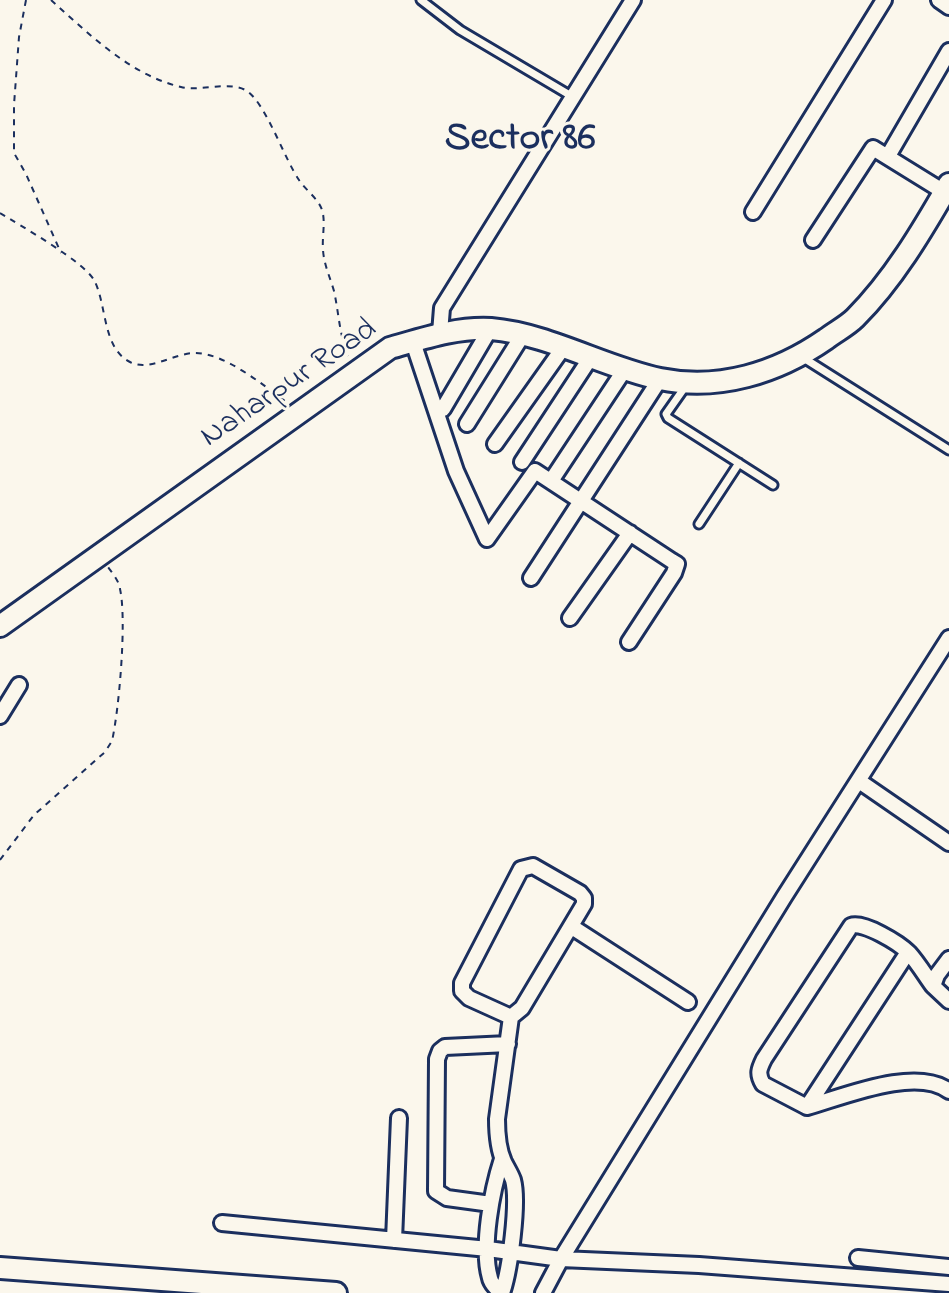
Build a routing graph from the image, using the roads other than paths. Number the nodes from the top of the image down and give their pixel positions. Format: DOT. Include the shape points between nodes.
graph roads {
  1 [pos="421,0"];
  2 [pos="633,0"];
  3 [pos="884,0"];
  4 [pos="939,0"];
  5 [pos="949,7"];
  6 [pos="949,51"];
  7 [pos="573,97"];
  8 [pos="888,156"];
  9 [pos="948,190"];
  10 [pos="753,212"];
  11 [pos="813,240"];
  12 [pos="490,329"];
  13 [pos="440,333"];
  14 [pos="522,336"];
  15 [pos="413,342"];
  16 [pos="563,348"];
  17 [pos="800,356"];
  18 [pos="591,357"];
  19 [pos="625,369"];
  20 [pos="660,379"];
  21 [pos="689,383"];
  22 [pos="443,409"];
  23 [pos="467,424"];
  24 [pos="495,444"];
  25 [pos="949,450"];
  26 [pos="522,462"];
  27 [pos="739,463"];
  28 [pos="551,481"];
  29 [pos="773,485"];
  30 [pos="581,501"];
  31 [pos="699,524"];
  32 [pos="630,533"];
  33 [pos="531,578"];
  34 [pos="570,618"];
  35 [pos="0,626"];
  36 [pos="949,638"];
  37 [pos="629,642"];
  38 [pos="19,685"];
  39 [pos="0,716"];
  40 [pos="859,781"];
  41 [pos="949,843"];
  42 [pos="572,927"];
  43 [pos="908,952"];
  44 [pos="949,959"];
  45 [pos="933,986"];
  46 [pos="949,1001"];
  47 [pos="688,1002"];
  48 [pos="511,1017"];
  49 [pos="508,1044"];
  50 [pos="949,1091"];
  51 [pos="807,1107"];
  52 [pos="399,1118"];
  53 [pos="502,1159"];
  54 [pos="491,1204"];
  55 [pos="222,1223"];
  56 [pos="394,1240"];
  57 [pos="488,1249"];
  58 [pos="510,1252"];
  59 [pos="858,1258"];
  60 [pos="561,1259"];
  61 [pos="949,1267"];
  62 [pos="0,1268"];
  63 [pos="949,1284"];
  64 [pos="336,1293"];
  65 [pos="501,1293"];
  66 [pos="543,1293"];
  1 -- 7 [label="lane" via="460,30"];
  2 -- 7 [label="street"];
  3 -- 10 [label="street"];
  4 -- 5 [label="street"];
  6 -- 8 [label="street"];
  7 -- 13 [label="street" via="442,308"];
  8 -- 9 [label="street"];
  8 -- 11 [label="street" via="871,151"];
  9 -- 17 [label="street, Naharpur Road" via="874,297 853,320"];
  12 -- 13 [label="street, Naharpur Road"];
  12 -- 14 [label="street, Naharpur Road"];
  12 -- 22 [label="street"];
  13 -- 15 [label="street, Naharpur Road"];
  14 -- 16 [label="street, Naharpur Road"];
  14 -- 23 [label="street"];
  15 -- 28 [label="street" via="456,471 487,539 535,471"];
  15 -- 35 [label="street, Naharpur Road" via="390,348 355,372"];
  16 -- 18 [label="street, Naharpur Road"];
  16 -- 24 [label="street"];
  17 -- 21 [label="street, Naharpur Road" via="747,378"];
  17 -- 25 [label="lane"];
  18 -- 19 [label="street, Naharpur Road"];
  18 -- 26 [label="street"];
  19 -- 20 [label="street, Naharpur Road"];
  19 -- 28 [label="street"];
  20 -- 21 [label="street, Naharpur Road"];
  20 -- 30 [label="street"];
  21 -- 27 [label="lane" via="668,408 668,418"];
  27 -- 29 [label="lane"];
  27 -- 31 [label="lane"];
  28 -- 30 [label="street"];
  30 -- 32 [label="street"];
  30 -- 33 [label="street"];
  32 -- 34 [label="street"];
  32 -- 37 [label="street" via="677,564"];
  36 -- 40 [label="street"];
  38 -- 39 [label="street"];
  40 -- 41 [label="street"];
  40 -- 60 [label="street"];
  42 -- 47 [label="street"];
  42 -- 48 [label="street" via="522,1008"];
  42 -- 48 [label="street" via="584,904 580,893 533,866 521,869 462,983 469,998"];
  43 -- 45 [label="street"];
  43 -- 51 [label="street"];
  43 -- 51 [label="street" via="857,923 845,931 759,1069 763,1084"];
  44 -- 45 [label="street"];
  45 -- 46 [label="street"];
  48 -- 49 [label="street"];
  49 -- 53 [label="street" via="497,1119"];
  49 -- 54 [label="street" via="445,1047 437,1059 436,1191 447,1198"];
  50 -- 51 [label="street" via="925,1081 900,1082"];
  52 -- 56 [label="street"];
  53 -- 54 [label="street"];
  53 -- 58 [label="street" via="515,1194"];
  54 -- 57 [label="street"];
  55 -- 56 [label="street"];
  56 -- 57 [label="street"];
  57 -- 58 [label="street"];
  57 -- 65 [label="street" via="490,1281"];
  58 -- 60 [label="street"];
  58 -- 65 [label="street"];
  59 -- 61 [label="street"];
  60 -- 63 [label="street"];
  60 -- 66 [label="street"];
  62 -- 64 [label="street"];
}
